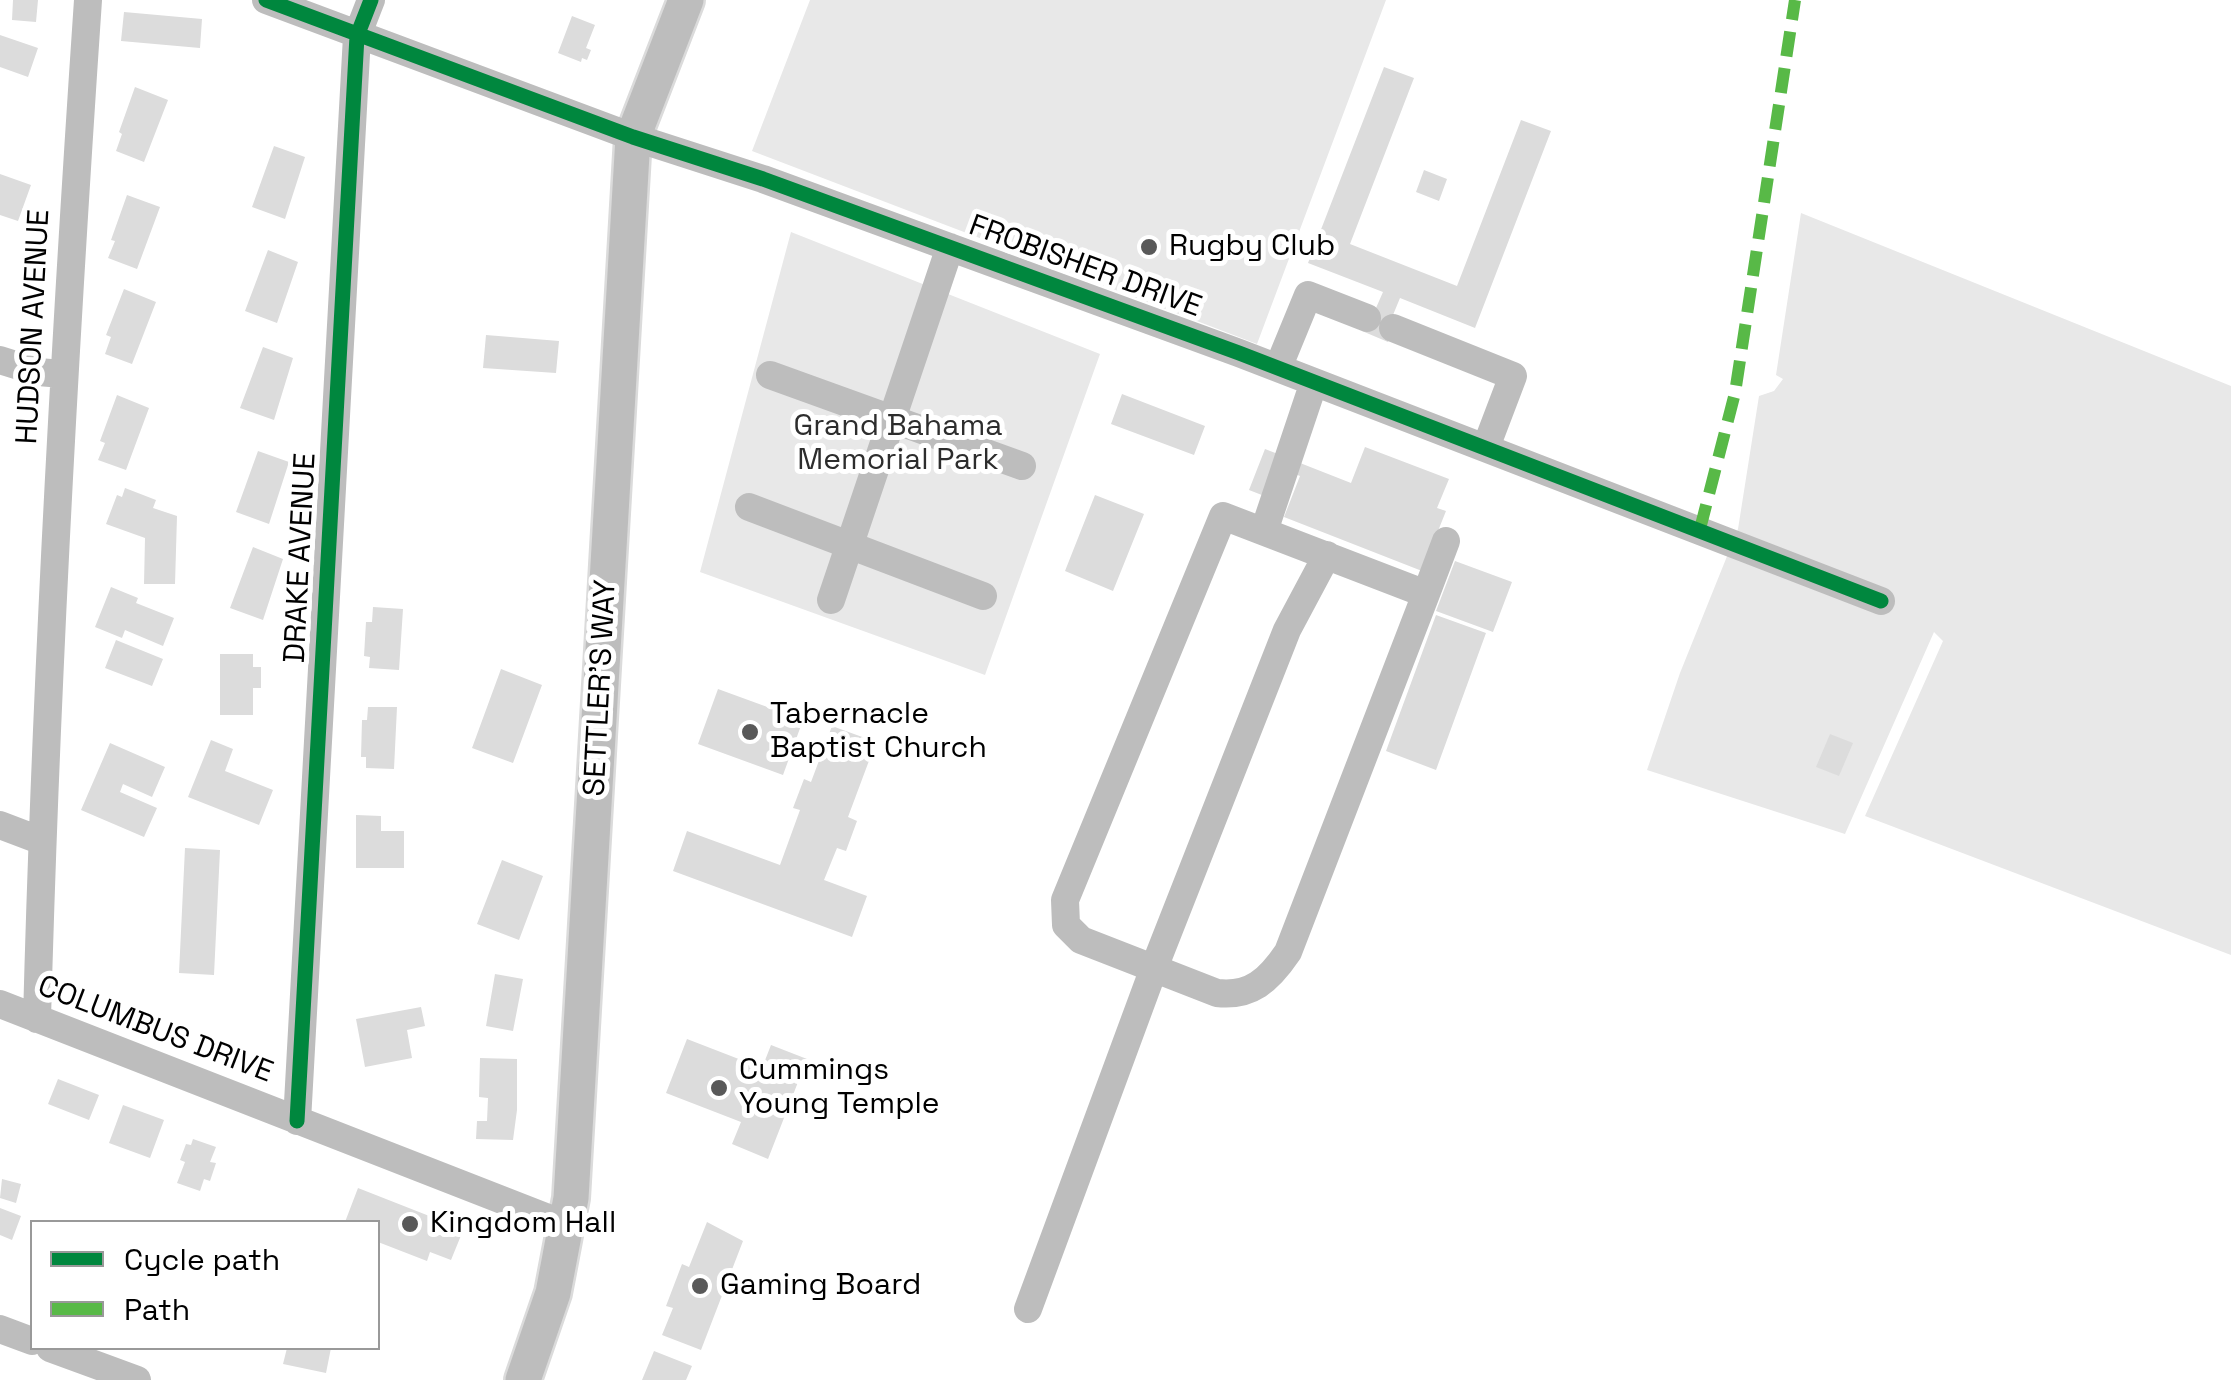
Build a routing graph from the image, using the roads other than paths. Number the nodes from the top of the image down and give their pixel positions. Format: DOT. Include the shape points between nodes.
graph roads {
  1 [pos="88,0"];
  2 [pos="266,0"];
  3 [pos="371,0"];
  4 [pos="686,0"];
  5 [pos="357,36"];
  6 [pos="634,136"];
  7 [pos="950,247"];
  8 [pos="0,360"];
  9 [pos="1278,368"];
  10 [pos="63,374"];
  11 [pos="770,375"];
  12 [pos="1314,382"];
  13 [pos="892,419"];
  14 [pos="1486,447"];
  15 [pos="1022,466"];
  16 [pos="750,506"];
  17 [pos="1264,531"];
  18 [pos="1446,540"];
  19 [pos="849,545"];
  20 [pos="1326,555"];
  21 [pos="1426,594"];
  22 [pos="983,596"];
  23 [pos="831,600"];
  24 [pos="1880,600"];
  25 [pos="0,826"];
  26 [pos="42,841"];
  27 [pos="1154,968"];
  28 [pos="0,1004"];
  29 [pos="37,1019"];
  30 [pos="297,1121"];
  31 [pos="566,1225"];
  32 [pos="1028,1309"];
  33 [pos="0,1329"];
  34 [pos="30,1340"];
  35 [pos="56,1350"];
  36 [pos="138,1380"];
  37 [pos="523,1380"];
  1 -- 10 [label="street, HUDSON AVENUE"];
  2 -- 5 [label="street, FROBISHER DRIVE"];
  3 -- 5 [label="street, DRAKE AVENUE"];
  4 -- 6 [label="main road, SETTLER'S WAY"];
  5 -- 6 [label="street, FROBISHER DRIVE"];
  5 -- 30 [label="street, DRAKE AVENUE"];
  6 -- 7 [label="street, FROBISHER DRIVE"];
  6 -- 31 [label="main road, SETTLER'S WAY" via="578,1117"];
  7 -- 9 [label="street, FROBISHER DRIVE"];
  7 -- 13 [label="street"];
  8 -- 10 [label="street"];
  9 -- 12 [label="street, FROBISHER DRIVE"];
  9 -- 14 [label="street" via="1308,294 1513,376"];
  10 -- 26 [label="street, HUDSON AVENUE"];
  11 -- 13 [label="street"];
  12 -- 14 [label="street, FROBISHER DRIVE"];
  12 -- 17 [label="street"];
  13 -- 15 [label="street"];
  13 -- 19 [label="street"];
  14 -- 24 [label="street, FROBISHER DRIVE"];
  16 -- 19 [label="street"];
  17 -- 20 [label="street"];
  17 -- 27 [label="street" via="1223,516 1065,900 1066,925 1082,940"];
  18 -- 21 [label="street"];
  19 -- 22 [label="street"];
  19 -- 23 [label="street"];
  20 -- 21 [label="street"];
  20 -- 27 [label="street" via="1287,630"];
  21 -- 27 [label="street" via="1288,952 1275,971 1238,996"];
  25 -- 26 [label="street"];
  26 -- 29 [label="street, HUDSON AVENUE"];
  27 -- 32 [label="street"];
  28 -- 29 [label="street, COLUMBUS DRIVE"];
  29 -- 30 [label="street, COLUMBUS DRIVE"];
  30 -- 31 [label="street, COLUMBUS DRIVE"];
  31 -- 37 [label="main road, SETTLER'S WAY" via="553,1293"];
  33 -- 34 [label="street"];
  35 -- 36 [label="street"];
}
